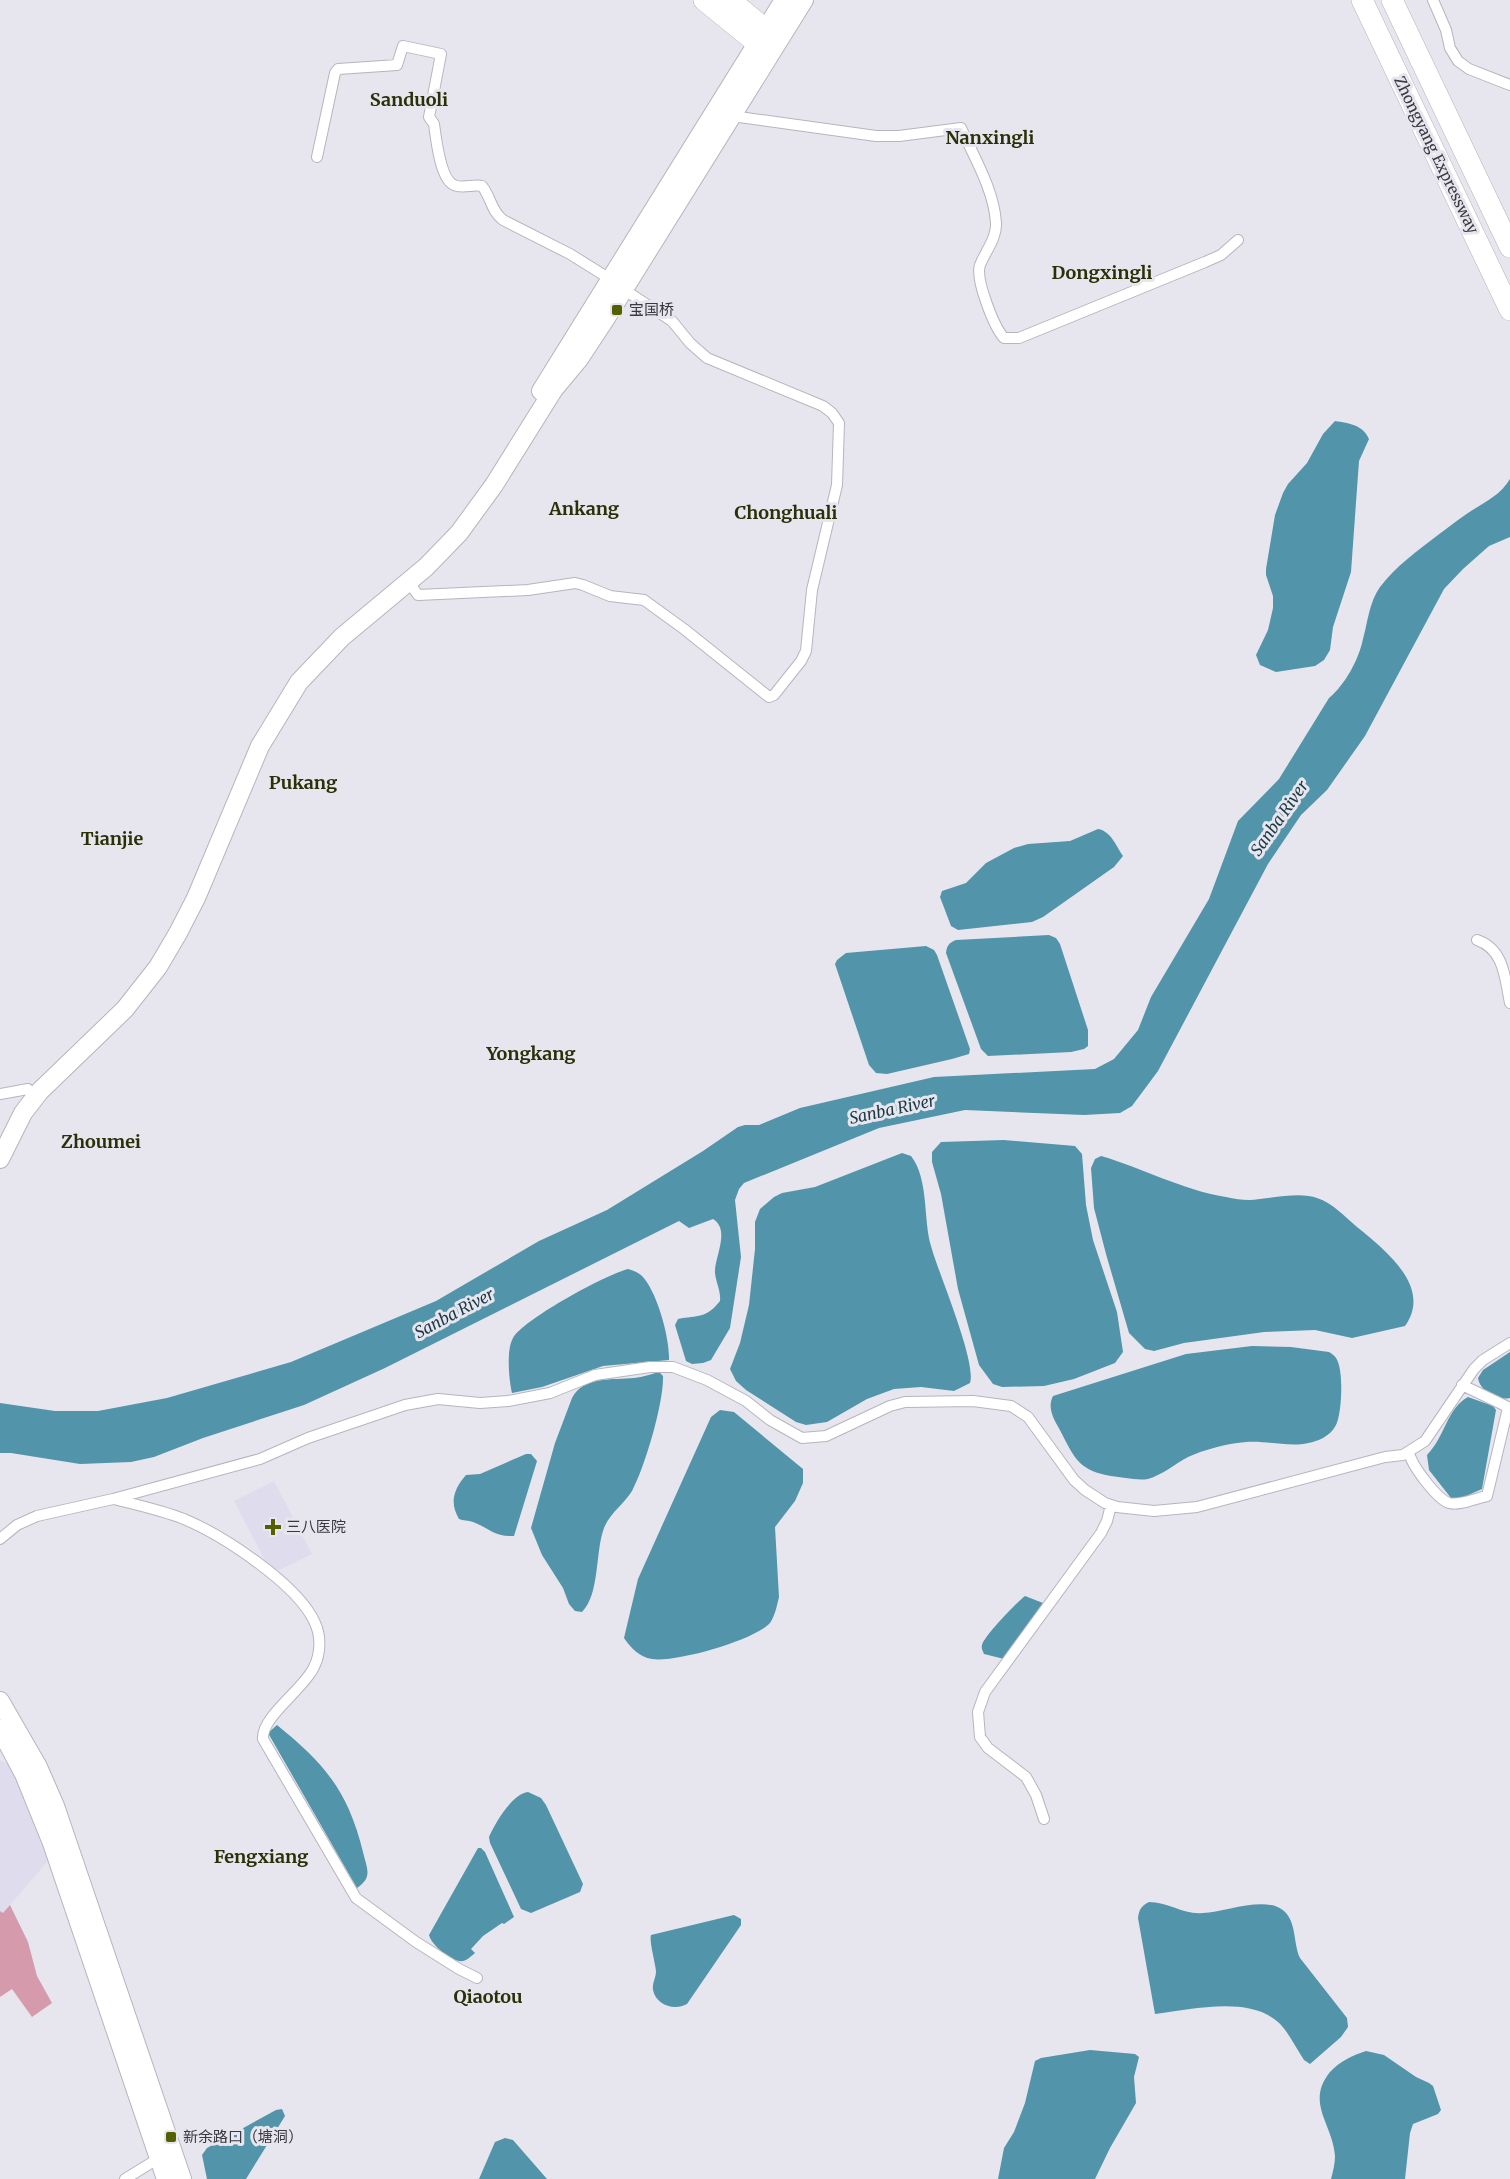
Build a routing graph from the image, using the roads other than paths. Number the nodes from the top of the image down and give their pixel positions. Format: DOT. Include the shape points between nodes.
graph roads {
  1 [pos="704,0"];
  2 [pos="730,0"];
  3 [pos="784,0"];
  4 [pos="804,0"];
  5 [pos="1362,0"];
  6 [pos="1392,0"];
  7 [pos="1433,0"];
  8 [pos="761,36"];
  9 [pos="1510,85"];
  10 [pos="732,116"];
  11 [pos="317,157"];
  12 [pos="1238,240"];
  13 [pos="1510,247"];
  14 [pos="616,284"];
  15 [pos="1510,310"];
  16 [pos="408,581"];
  17 [pos="1477,940"];
  18 [pos="1510,1002"];
  19 [pos="28,1089"];
  20 [pos="0,1094"];
  21 [pos="0,1134"];
  22 [pos="0,1159"];
  23 [pos="1510,1342"];
  24 [pos="1462,1385"];
  25 [pos="1509,1408"];
  26 [pos="1409,1452"];
  27 [pos="113,1499"];
  28 [pos="1111,1505"];
  29 [pos="0,1539"];
  30 [pos="0,1701"];
  31 [pos="0,1729"];
  32 [pos="1044,1819"];
  33 [pos="477,1978"];
  34 [pos="159,2158"];
  35 [pos="124,2179"];
  36 [pos="166,2179"];
  37 [pos="182,2179"];
  1 -- 8 [label="highway"];
  2 -- 8 [label="highway"];
  3 -- 8 [label="main road"];
  4 -- 10 [label="main road"];
  5 -- 15 [label="highway, Zhongyang Expressway"];
  6 -- 13 [label="highway, Zhongyang Expressway"];
  7 -- 9 [label="street" via="1458,62"];
  8 -- 14 [label="main road"];
  10 -- 12 [label="street" via="876,136 961,128 992,198 994,235 978,277 1004,338 1019,338 1205,262 1221,255"];
  10 -- 14 [label="main road"];
  11 -- 14 [label="street" via="338,69 397,64 403,46 441,54 429,117 450,183 482,186 502,220 570,254"];
  14 -- 16 [label="main road" via="579,359 554,389 478,508 442,551"];
  14 -- 16 [label="street" via="672,321 707,358 824,406 836,417 837,485 812,590 806,651 801,661 769,697 644,600 610,596 575,584 418,595"];
  14 -- 19 [label="main road" via="451,526 419,559 335,629 290,675 251,741 187,894 149,961 118,1002"];
  16 -- 22 [label="main road" via="342,637 298,682 260,746 196,898 158,967 125,1009 40,1091 16,1125"];
  17 -- 18 [label="street" via="1494,950 1501,961"];
  19 -- 20 [label="street"];
  19 -- 21 [label="main road"];
  23 -- 24 [label="street" via="1478,1364"];
  24 -- 25 [label="street"];
  24 -- 26 [label="street" via="1425,1440"];
  25 -- 26 [label="street" via="1486,1496 1459,1503 1446,1501 1416,1470"];
  26 -- 28 [label="street" via="1197,1507 1154,1511"];
  27 -- 28 [label="street" via="260,1459 308,1438 417,1402 508,1401 550,1393 595,1375 661,1366 690,1372 716,1384 802,1438 826,1436 905,1402 973,1401 1011,1406 1028,1417 1074,1480"];
  27 -- 29 [label="street" via="37,1516"];
  27 -- 33 [label="street" via="176,1517 216,1536 260,1565 304,1607 319,1637 317,1661 307,1679 265,1724 263,1739 356,1899"];
  28 -- 32 [label="street" via="1101,1533 985,1692 978,1712 980,1737 988,1748 1026,1777"];
  30 -- 37 [label="main road" via="38,1767 55,1806"];
  31 -- 34 [label="main road" via="24,1774 52,1843"];
  34 -- 35 [label="street"];
  34 -- 36 [label="main road"];
}
